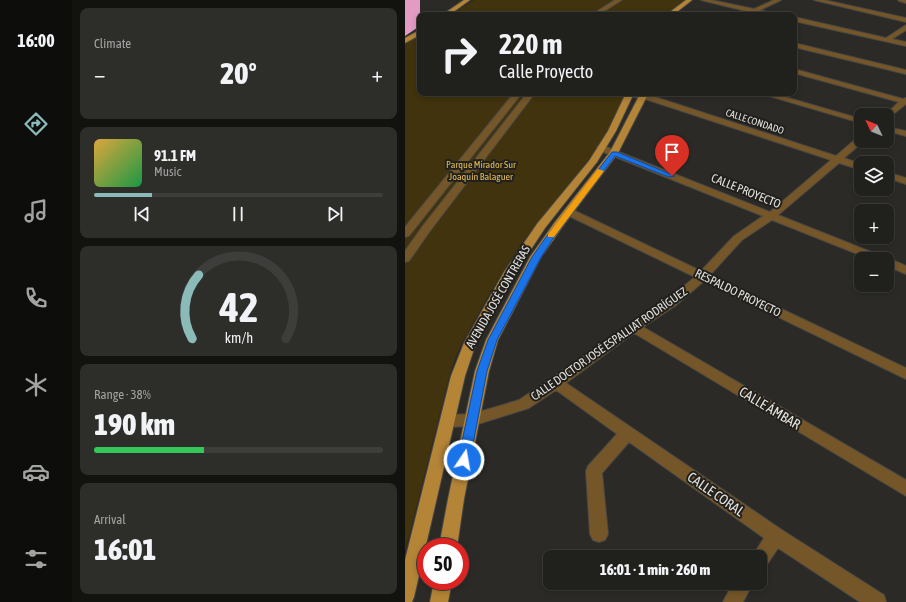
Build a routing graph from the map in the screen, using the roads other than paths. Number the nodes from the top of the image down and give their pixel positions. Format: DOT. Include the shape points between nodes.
graph roads {
  1 [pos="467,0"];
  2 [pos="689,0"];
  3 [pos="698,0"];
  4 [pos="704,0"];
  5 [pos="778,0"];
  6 [pos="817,0"];
  7 [pos="901,0"];
  8 [pos="906,1"];
  9 [pos="621,2"];
  10 [pos="754,11"];
  11 [pos="449,12"];
  12 [pos="600,12"];
  13 [pos="608,12"];
  14 [pos="674,12"];
  15 [pos="682,12"];
  16 [pos="759,12"];
  17 [pos="797,20"];
  18 [pos="906,20"];
  19 [pos="906,27"];
  20 [pos="417,34"];
  21 [pos="886,40"];
  22 [pos="405,41"];
  23 [pos="906,44"];
  24 [pos="797,46"];
  25 [pos="797,72"];
  26 [pos="906,72"];
  27 [pos="516,96"];
  28 [pos="529,96"];
  29 [pos="629,96"];
  30 [pos="642,96"];
  31 [pos="646,96"];
  32 [pos="774,96"];
  33 [pos="906,101"];
  34 [pos="894,111"];
  35 [pos="854,119"];
  36 [pos="894,131"];
  37 [pos="485,134"];
  38 [pos="499,134"];
  39 [pos="906,134"];
  40 [pos="854,145"];
  41 [pos="601,148"];
  42 [pos="614,153"];
  43 [pos="837,159"];
  44 [pos="854,165"];
  45 [pos="894,177"];
  46 [pos="906,181"];
  47 [pos="569,212"];
  48 [pos="772,215"];
  49 [pos="405,234"];
  50 [pos="863,252"];
  51 [pos="405,259"];
  52 [pos="894,265"];
  53 [pos="906,270"];
  54 [pos="703,276"];
  55 [pos="634,327"];
  56 [pos="906,374"];
  57 [pos="557,383"];
  58 [pos="472,420"];
  59 [pos="447,421"];
  60 [pos="628,432"];
  61 [pos="906,489"];
  62 [pos="599,534"];
  63 [pos="776,536"];
  64 [pos="450,538"];
  65 [pos="767,550"];
  66 [pos="441,590"];
  67 [pos="740,590"];
  68 [pos="405,597"];
  69 [pos="439,602"];
  70 [pos="732,602"];
  71 [pos="877,602"];
  1 -- 11 [label="main road"];
  2 -- 14 [label="main road"];
  3 -- 15 [label="main road"];
  4 -- 10 [label="street"];
  5 -- 10 [label="street"];
  6 -- 18 [label="street"];
  7 -- 8 [label="street"];
  9 -- 12 [label="street"];
  9 -- 13 [label="street"];
  10 -- 16 [label="street"];
  17 -- 21 [label="street"];
  19 -- 21 [label="street"];
  20 -- 22 [label="main road"];
  21 -- 23 [label="street"];
  24 -- 26 [label="street"];
  25 -- 33 [label="street"];
  27 -- 37 [label="street"];
  28 -- 38 [label="street"];
  29 -- 41 [label="main road, AVENIDA JOSÉ CONTRERAS"];
  30 -- 42 [label="main road, AVENIDA JOSÉ CONTRERAS"];
  31 -- 43 [label="street, CALLE CONDADO"];
  32 -- 35 [label="street"];
  33 -- 34 [label="street"];
  36 -- 39 [label="street"];
  37 -- 38 [label="street"];
  37 -- 49 [label="street"];
  38 -- 51 [label="street"];
  40 -- 43 [label="street, CALLE DOCTOR JOSÉ ESPALLIAT RODRÍGUEZ"];
  41 -- 42 [label="street, CALLE PROYECTO"];
  41 -- 59 [label="main road, AVENIDA JOSÉ CONTRERAS" via="593,162 527,245 486,313 463,358"];
  42 -- 47 [label="main road, AVENIDA JOSÉ CONTRERAS"];
  42 -- 48 [label="street, CALLE PROYECTO"];
  43 -- 44 [label="street, CALLE CONDADO"];
  43 -- 48 [label="street, CALLE DOCTOR JOSÉ ESPALLIAT RODRÍGUEZ"];
  45 -- 46 [label="street"];
  47 -- 54 [label="street, RESPALDO PROYECTO"];
  47 -- 58 [label="main road, AVENIDA JOSÉ CONTRERAS" via="536,257 492,340 482,371"];
  48 -- 50 [label="street, CALLE PROYECTO"];
  48 -- 54 [label="street, CALLE DOCTOR JOSÉ ESPALLIAT RODRÍGUEZ" via="738,238"];
  52 -- 53 [label="street"];
  54 -- 55 [label="street, CALLE DOCTOR JOSÉ ESPALLIAT RODRÍGUEZ" via="671,303"];
  54 -- 56 [label="street, RESPALDO PROYECTO"];
  55 -- 57 [label="street, CALLE DOCTOR JOSÉ ESPALLIAT RODRÍGUEZ"];
  55 -- 61 [label="street, CALLE ÁMBAR"];
  57 -- 58 [label="street, CALLE DOCTOR JOSÉ ESPALLIAT RODRÍGUEZ" via="524,404"];
  57 -- 60 [label="street, CALLE CORAL"];
  58 -- 59 [label="street, CALLE DOCTOR JOSÉ ESPALLIAT RODRÍGUEZ"];
  58 -- 64 [label="main road, AVENIDA JOSÉ CONTRERAS"];
  59 -- 68 [label="main road, AVENIDA JOSÉ CONTRERAS"];
  60 -- 62 [label="street" via="593,471"];
  60 -- 63 [label="street, CALLE CORAL"];
  63 -- 65 [label="street"];
  63 -- 71 [label="street, CALLE CORAL"];
  66 -- 69 [label="main road"];
  67 -- 70 [label="street"];
}
